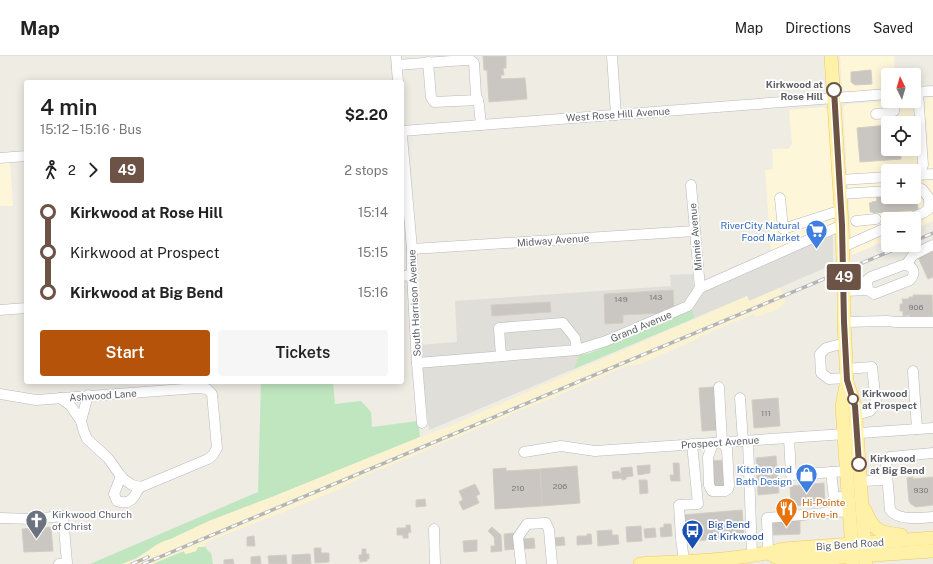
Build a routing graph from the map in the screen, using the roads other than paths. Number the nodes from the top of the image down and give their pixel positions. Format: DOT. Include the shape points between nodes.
graph roads {
  1 [pos="612,56"];
  2 [pos="831,56"];
  3 [pos="396,60"];
  4 [pos="428,62"];
  5 [pos="398,80"];
  6 [pos="933,91"];
  7 [pos="921,92"];
  8 [pos="881,95"];
  9 [pos="834,98"];
  10 [pos="478,100"];
  11 [pos="894,108"];
  12 [pos="918,108"];
  13 [pos="876,114"];
  14 [pos="616,115"];
  15 [pos="481,125"];
  16 [pos="404,130"];
  17 [pos="24,156"];
  18 [pos="0,158"];
  19 [pos="404,159"];
  20 [pos="921,168"];
  21 [pos="933,174"];
  22 [pos="921,175"];
  23 [pos="881,177"];
  24 [pos="840,180"];
  25 [pos="691,185"];
  26 [pos="921,189"];
  27 [pos="841,194"];
  28 [pos="881,194"];
  29 [pos="780,198"];
  30 [pos="931,202"];
  31 [pos="842,210"];
  32 [pos="921,214"];
  33 [pos="856,221"];
  34 [pos="842,225"];
  35 [pos="881,225"];
  36 [pos="881,230"];
  37 [pos="695,232"];
  38 [pos="933,245"];
  39 [pos="843,247"];
  40 [pos="412,249"];
  41 [pos="906,265"];
  42 [pos="412,275"];
  43 [pos="404,276"];
  44 [pos="700,288"];
  45 [pos="844,290"];
  46 [pos="868,290"];
  47 [pos="24,308"];
  48 [pos="0,310"];
  49 [pos="844,322"];
  50 [pos="933,322"];
  51 [pos="845,343"];
  52 [pos="577,350"];
  53 [pos="500,356"];
  54 [pos="417,363"];
  55 [pos="913,371"];
  56 [pos="847,376"];
  57 [pos="719,387"];
  58 [pos="0,394"];
  59 [pos="88,396"];
  60 [pos="60,398"];
  61 [pos="740,398"];
  62 [pos="856,415"];
  63 [pos="81,421"];
  64 [pos="422,423"];
  65 [pos="933,428"];
  66 [pos="917,429"];
  67 [pos="851,434"];
  68 [pos="789,438"];
  69 [pos="745,441"];
  70 [pos="717,443"];
  71 [pos="692,444"];
  72 [pos="524,452"];
  73 [pos="933,453"];
  74 [pos="847,471"];
  75 [pos="831,472"];
  76 [pos="122,476"];
  77 [pos="887,480"];
  78 [pos="860,481"];
  79 [pos="139,486"];
  80 [pos="849,496"];
  81 [pos="862,505"];
  82 [pos="849,511"];
  83 [pos="933,517"];
  84 [pos="0,518"];
  85 [pos="434,529"];
  86 [pos="933,538"];
  87 [pos="830,545"];
  88 [pos="930,551"];
  89 [pos="768,553"];
  90 [pos="752,555"];
  91 [pos="859,555"];
  92 [pos="815,559"];
  93 [pos="684,561"];
  94 [pos="720,562"];
  95 [pos="59,564"];
  96 [pos="435,564"];
  97 [pos="521,564"];
  98 [pos="552,564"];
  99 [pos="640,564"];
  100 [pos="829,564"];
  101 [pos="883,564"];
  1 -- 14 [label="street"];
  2 -- 9 [label="main road"];
  3 -- 4 [label="street"];
  3 -- 5 [label="street"];
  4 -- 10 [label="street" via="470,60 474,64"];
  4 -- 10 [label="street" via="431,97 434,102"];
  6 -- 7 [label="street"];
  8 -- 9 [label="street, West Rose Hill Avenue"];
  9 -- 14 [label="street, West Rose Hill Avenue"];
  9 -- 24 [label="main road"];
  10 -- 15 [label="street"];
  11 -- 13 [label="street" via="894,111"];
  12 -- 20 [label="street" via="923,165"];
  14 -- 15 [label="street, West Rose Hill Avenue"];
  15 -- 16 [label="street, West Rose Hill Avenue"];
  17 -- 18 [label="street"];
  19 -- 40 [label="street, South Harrison Avenue"];
  21 -- 22 [label="street"];
  23 -- 24 [label="street"];
  24 -- 27 [label="main road"];
  25 -- 37 [label="street, Minnie Avenue"];
  26 -- 30 [label="street"];
  27 -- 28 [label="street" via="874,197"];
  27 -- 31 [label="main road"];
  29 -- 31 [label="street" via="783,229"];
  30 -- 32 [label="street" via="929,209"];
  31 -- 34 [label="main road"];
  33 -- 35 [label="street" via="876,216"];
  34 -- 39 [label="main road"];
  34 -- 44 [label="street"];
  36 -- 39 [label="street"];
  37 -- 40 [label="street, Midway Avenue"];
  37 -- 44 [label="street, Minnie Avenue"];
  38 -- 41 [label="street" via="913,255"];
  39 -- 45 [label="main road"];
  40 -- 42 [label="street, South Harrison Avenue"];
  41 -- 46 [label="street" via="871,277 867,280"];
  41 -- 46 [label="street" via="912,268 914,273 910,280 874,294"];
  42 -- 43 [label="street"];
  42 -- 54 [label="street, South Harrison Avenue"];
  44 -- 52 [label="street, Grand Avenue" via="688,306 606,341"];
  45 -- 46 [label="street"];
  45 -- 49 [label="main road"];
  47 -- 48 [label="street"];
  49 -- 50 [label="street"];
  49 -- 51 [label="main road"];
  51 -- 56 [label="main road"];
  51 -- 56 [label="street" via="826,348 820,354 821,373 829,379"];
  52 -- 53 [label="street, Grand Avenue"];
  52 -- 53 [label="street" via="575,338 563,323 499,328"];
  53 -- 54 [label="street, Grand Avenue"];
  54 -- 64 [label="street, South Harrison Avenue"];
  55 -- 66 [label="street"];
  56 -- 62 [label="main road"];
  56 -- 62 [label="street" via="872,367 876,404 870,411"];
  56 -- 67 [label="main road" via="842,406"];
  57 -- 70 [label="street"];
  58 -- 60 [label="street, Ashwood Lane" via="36,400"];
  59 -- 60 [label="street, Ashwood Lane"];
  59 -- 63 [label="street"];
  59 -- 79 [label="street, Ashwood Lane" via="198,388 207,389 212,394 217,448 214,455"];
  60 -- 63 [label="street" via="70,405"];
  61 -- 69 [label="street"];
  62 -- 67 [label="main road"];
  63 -- 76 [label="street" via="87,439 108,458"];
  65 -- 66 [label="street, Prospect Avenue"];
  66 -- 67 [label="street, Prospect Avenue"];
  67 -- 68 [label="street, Prospect Avenue"];
  67 -- 74 [label="main road"];
  67 -- 78 [label="main road"];
  68 -- 69 [label="street, Prospect Avenue"];
  68 -- 75 [label="street" via="791,475"];
  69 -- 70 [label="street, Prospect Avenue"];
  69 -- 90 [label="street"];
  70 -- 71 [label="street, Prospect Avenue"];
  71 -- 72 [label="street, Prospect Avenue" via="595,451 561,446"];
  71 -- 93 [label="street" via="698,504 679,505"];
  73 -- 77 [label="street" via="890,457 886,462"];
  74 -- 75 [label="street"];
  74 -- 80 [label="main road"];
  75 -- 80 [label="street" via="834,498"];
  76 -- 79 [label="street" via="132,485"];
  76 -- 79 [label="street" via="114,494 117,501 123,503 130,500 135,496"];
  77 -- 78 [label="street"];
  77 -- 83 [label="street" via="890,510 894,514 911,518"];
  78 -- 81 [label="main road"];
  80 -- 82 [label="main road"];
  81 -- 86 [label="main road" via="868,520 878,530"];
  81 -- 91 [label="main road"];
  82 -- 87 [label="main road" via="842,535"];
  82 -- 89 [label="street" via="767,518"];
  82 -- 91 [label="main road"];
  84 -- 95 [label="street" via="32,519 63,516 67,563"];
  85 -- 96 [label="street"];
  86 -- 91 [label="main road, Big Bend Road"];
  87 -- 89 [label="main road, Big Bend Road" via="784,548"];
  87 -- 91 [label="main road, Big Bend Road"];
  88 -- 91 [label="main road, Big Bend Road"];
  88 -- 101 [label="main road" via="889,560"];
  89 -- 90 [label="main road, Big Bend Road"];
  89 -- 92 [label="main road, Big Bend Road" via="784,561"];
  90 -- 94 [label="main road, Big Bend Road"];
  91 -- 92 [label="main road, Big Bend Road"];
  92 -- 100 [label="main road"];
  93 -- 94 [label="main road, Big Bend Road"];
  93 -- 99 [label="main road, Big Bend Road"];
  97 -- 98 [label="street" via="518,537 527,524 546,523 550,530"];
}
